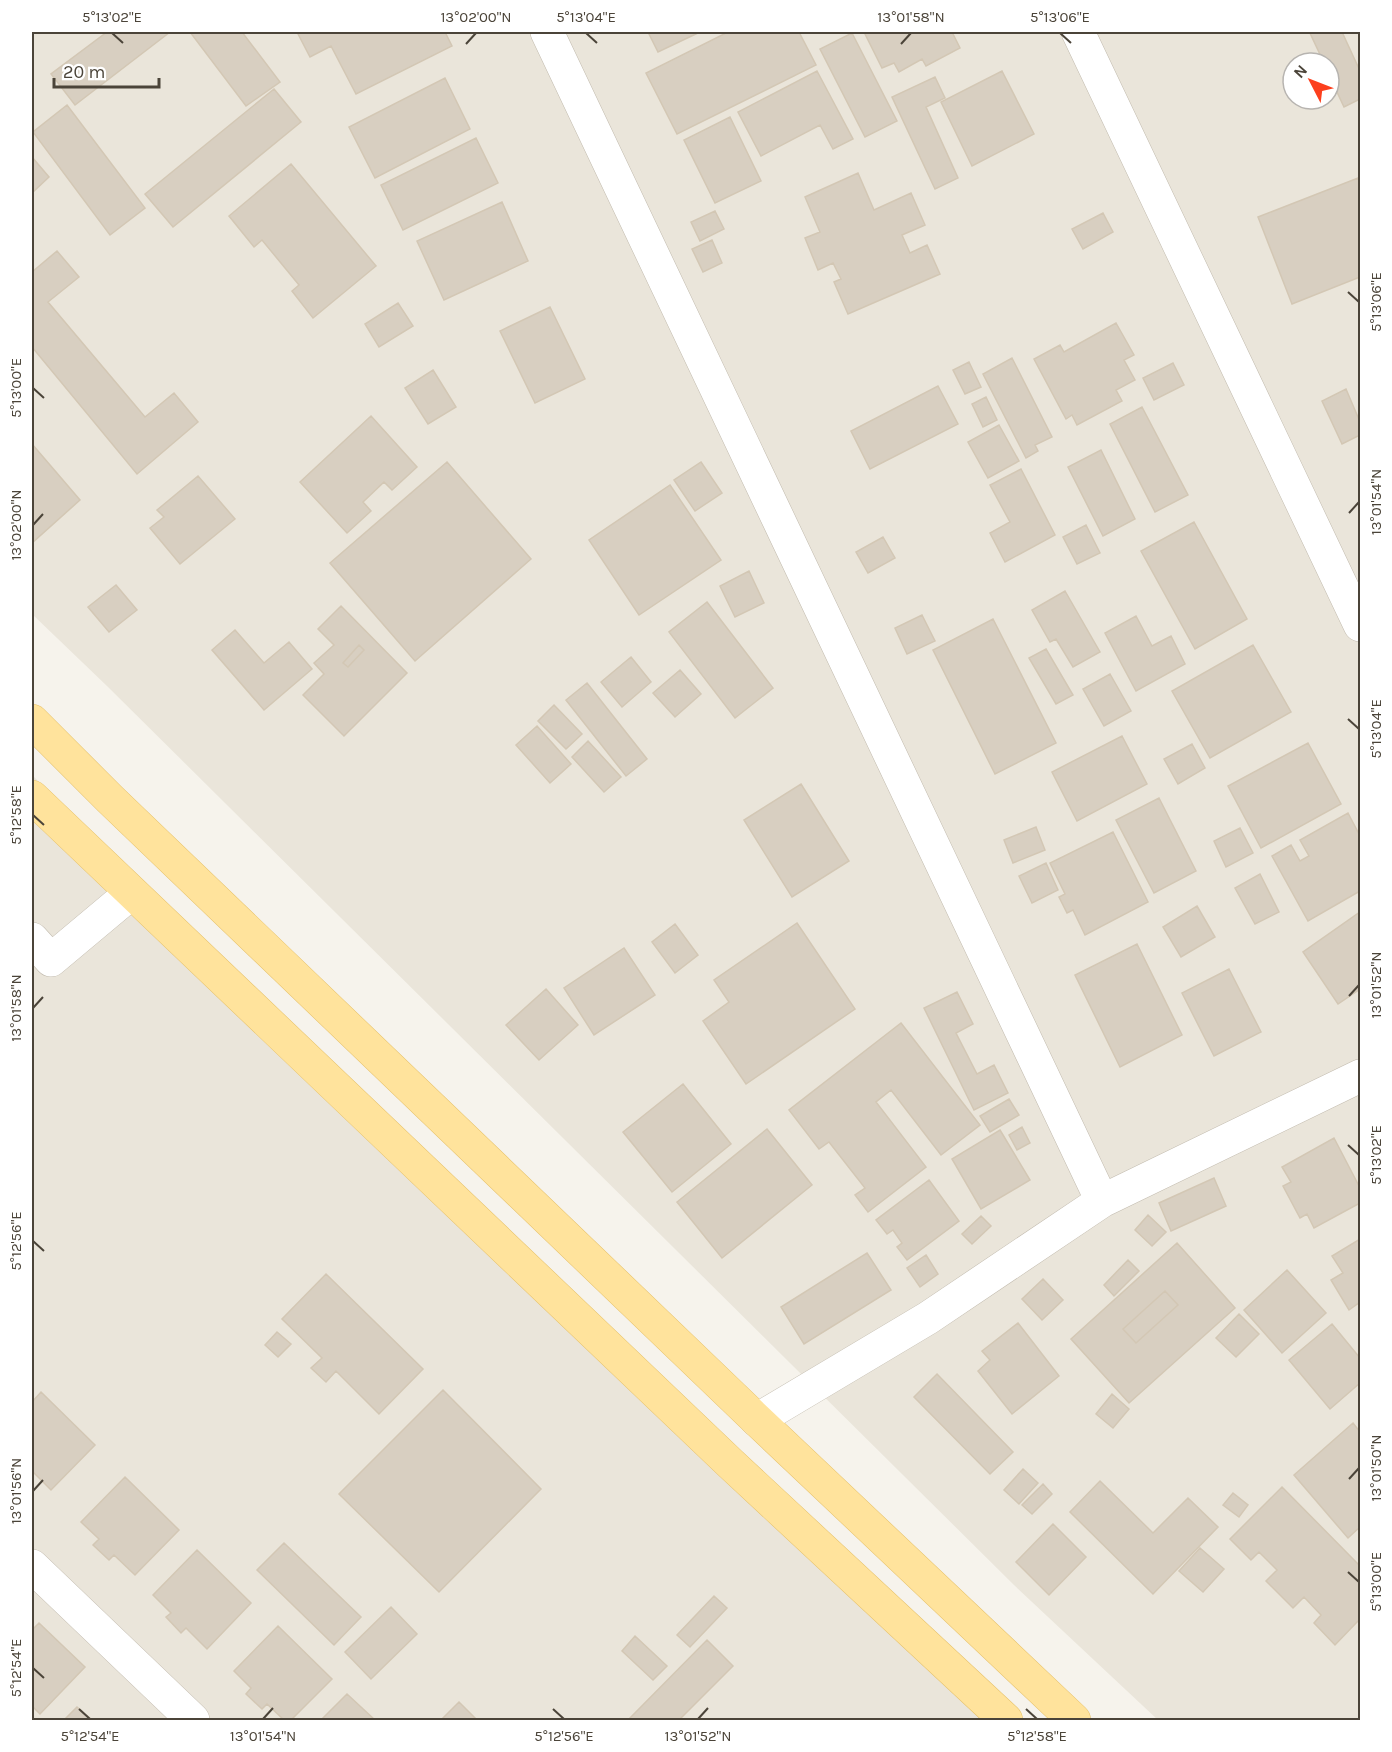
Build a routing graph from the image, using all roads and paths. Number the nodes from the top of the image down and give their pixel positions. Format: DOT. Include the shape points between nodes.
graph roads {
  1 [pos="547,32"];
  2 [pos="1078,32"];
  3 [pos="1360,625"];
  4 [pos="32,721"];
  5 [pos="32,797"];
  6 [pos="131,892"];
  7 [pos="32,939"];
  8 [pos="1360,1076"];
  9 [pos="1102,1201"];
  10 [pos="757,1420"];
  11 [pos="32,1566"];
  12 [pos="193,1720"];
  13 [pos="1006,1720"];
  14 [pos="1074,1720"];
  1 -- 9 [label="street"];
  2 -- 3 [label="street"];
  4 -- 10 [label="main road"];
  5 -- 6 [label="main road"];
  6 -- 7 [label="street" via="51,960"];
  6 -- 13 [label="main road" via="731,1464"];
  8 -- 9 [label="street"];
  9 -- 10 [label="street" via="928,1318"];
  10 -- 14 [label="main road"];
  11 -- 12 [label="street"];
}
